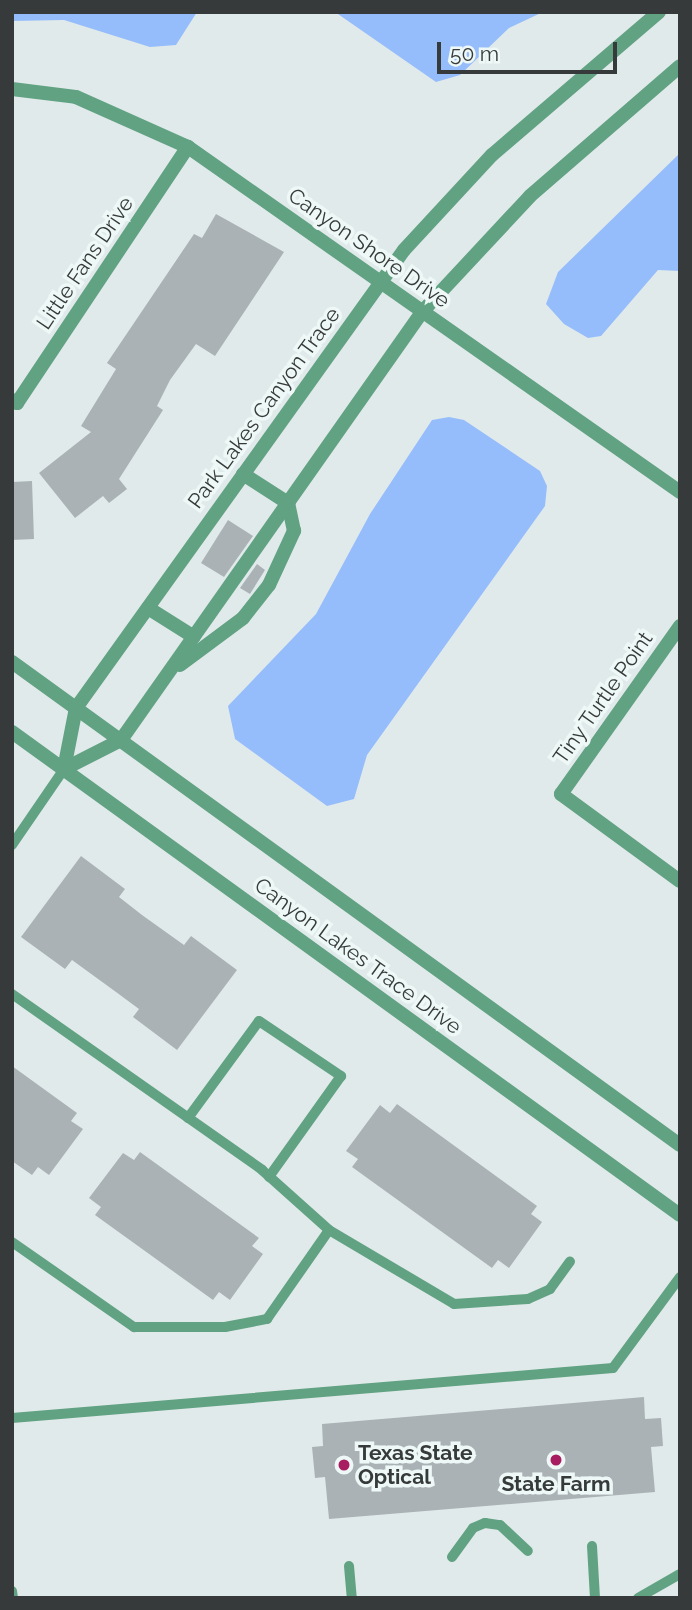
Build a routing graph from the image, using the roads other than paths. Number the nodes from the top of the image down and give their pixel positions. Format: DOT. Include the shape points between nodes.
graph roads {
  1 [pos="659,12"];
  2 [pos="680,66"];
  3 [pos="12,89"];
  4 [pos="188,147"];
  5 [pos="381,282"];
  6 [pos="422,312"];
  7 [pos="15,402"];
  8 [pos="243,474"];
  9 [pos="680,492"];
  10 [pos="288,503"];
  11 [pos="148,608"];
  12 [pos="680,626"];
  13 [pos="194,637"];
  14 [pos="12,662"];
  15 [pos="167,675"];
  16 [pos="76,708"];
  17 [pos="12,732"];
  18 [pos="121,740"];
  19 [pos="64,769"];
  20 [pos="12,845"];
  21 [pos="680,881"];
  22 [pos="12,994"];
  23 [pos="188,1118"];
  24 [pos="680,1145"];
  25 [pos="269,1177"];
  26 [pos="680,1215"];
  27 [pos="329,1230"];
  28 [pos="12,1242"];
  29 [pos="570,1261"];
  30 [pos="680,1277"];
  31 [pos="12,1419"];
  32 [pos="592,1546"];
  33 [pos="528,1551"];
  34 [pos="452,1557"];
  35 [pos="349,1566"];
  36 [pos="680,1574"];
  37 [pos="12,1591"];
  38 [pos="13,1598"];
  39 [pos="352,1598"];
  40 [pos="595,1598"];
  41 [pos="638,1598"];
  1 -- 5 [label="street, Park Lakes Canyon Trace" via="453,192"];
  2 -- 6 [label="street" via="521,204"];
  3 -- 4 [label="street, Canyon Shore Drive" via="109,108"];
  4 -- 5 [label="street, Canyon Shore Drive"];
  4 -- 7 [label="street, Little Fans Drive"];
  5 -- 6 [label="street, Canyon Shore Drive"];
  5 -- 8 [label="street, Park Lakes Canyon Trace"];
  6 -- 9 [label="street, Canyon Shore Drive"];
  6 -- 10 [label="street"];
  8 -- 10 [label="street"];
  8 -- 11 [label="street, Park Lakes Canyon Trace"];
  10 -- 13 [label="street"];
  10 -- 15 [label="street" via="295,531 269,585 243,618"];
  11 -- 13 [label="street"];
  11 -- 16 [label="street, Park Lakes Canyon Trace"];
  12 -- 21 [label="street, Tiny Turtle Point" via="561,794"];
  13 -- 15 [label="street"];
  14 -- 16 [label="street, Canyon Lakes Trace Drive"];
  15 -- 18 [label="street"];
  16 -- 18 [label="street, Canyon Lakes Trace Drive"];
  16 -- 19 [label="street, Park Lakes Canyon Trace"];
  17 -- 19 [label="street, Canyon Lakes Trace Drive"];
  18 -- 19 [label="street"];
  18 -- 24 [label="street, Canyon Lakes Trace Drive"];
  19 -- 20 [label="lane"];
  19 -- 26 [label="street, Canyon Lakes Trace Drive"];
  22 -- 23 [label="lane"];
  23 -- 25 [label="lane"];
  23 -- 25 [label="lane" via="259,1021 341,1076"];
  25 -- 27 [label="lane"];
  27 -- 28 [label="lane" via="267,1319 225,1327 134,1327"];
  27 -- 29 [label="lane" via="454,1304 528,1299 550,1289"];
  30 -- 31 [label="lane" via="613,1368"];
  32 -- 40 [label="lane"];
  33 -- 34 [label="lane" via="500,1525 485,1523 472,1528"];
  35 -- 39 [label="lane"];
  36 -- 41 [label="lane"];
  37 -- 38 [label="lane"];
}
